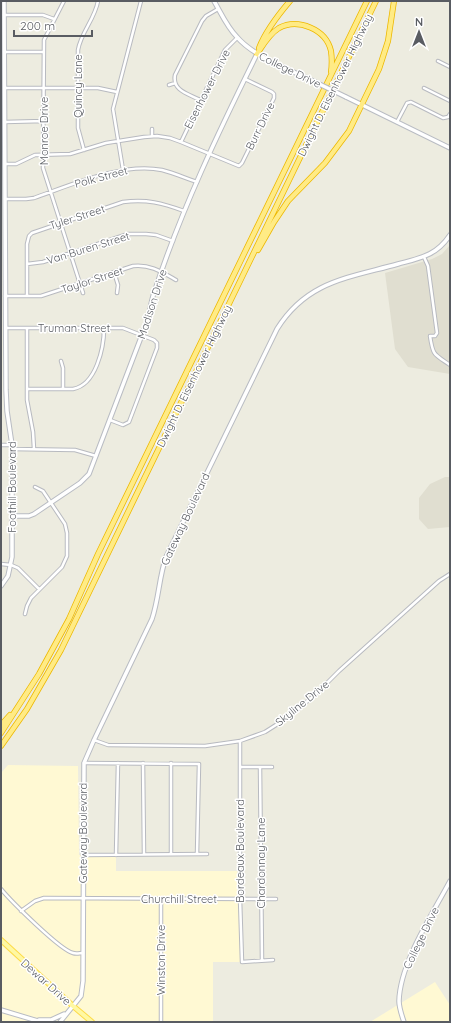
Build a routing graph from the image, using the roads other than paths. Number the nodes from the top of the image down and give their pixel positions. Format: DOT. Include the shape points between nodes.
graph roads {
  1 [pos="4,1"];
  2 [pos="64,1"];
  3 [pos="98,1"];
  4 [pos="141,1"];
  5 [pos="214,1"];
  6 [pos="290,1"];
  7 [pos="367,1"];
  8 [pos="376,1"];
  9 [pos="394,1"];
  10 [pos="218,9"];
  11 [pos="4,15"];
  12 [pos="54,19"];
  13 [pos="237,38"];
  14 [pos="5,52"];
  15 [pos="44,52"];
  16 [pos="257,54"];
  17 [pos="438,61"];
  18 [pos="450,67"];
  19 [pos="330,77"];
  20 [pos="245,79"];
  21 [pos="175,83"];
  22 [pos="169,85"];
  23 [pos="4,88"];
  24 [pos="44,88"];
  25 [pos="78,88"];
  26 [pos="424,88"];
  27 [pos="117,92"];
  28 [pos="200,100"];
  29 [pos="450,101"];
  30 [pos="362,105"];
  31 [pos="450,114"];
  32 [pos="3,122"];
  33 [pos="44,122"];
  34 [pos="397,122"];
  35 [pos="152,129"];
  36 [pos="152,136"];
  37 [pos="118,141"];
  38 [pos="181,142"];
  39 [pos="450,148"];
  40 [pos="84,150"];
  41 [pos="209,153"];
  42 [pos="43,155"];
  43 [pos="5,164"];
  44 [pos="122,170"];
  45 [pos="197,182"];
  46 [pos="50,192"];
  47 [pos="5,199"];
  48 [pos="184,212"];
  49 [pos="60,223"];
  50 [pos="450,235"];
  51 [pos="173,242"];
  52 [pos="70,253"];
  53 [pos="424,257"];
  54 [pos="27,264"];
  55 [pos="114,272"];
  56 [pos="162,272"];
  57 [pos="176,280"];
  58 [pos="80,283"];
  59 [pos="83,293"];
  60 [pos="117,293"];
  61 [pos="234,293"];
  62 [pos="5,296"];
  63 [pos="27,296"];
  64 [pos="5,328"];
  65 [pos="27,328"];
  66 [pos="104,328"];
  67 [pos="142,334"];
  68 [pos="60,361"];
  69 [pos="450,365"];
  70 [pos="27,389"];
  71 [pos="63,389"];
  72 [pos="110,420"];
  73 [pos="1,444"];
  74 [pos="12,447"];
  75 [pos="34,449"];
  76 [pos="96,456"];
  77 [pos="35,487"];
  78 [pos="51,502"];
  79 [pos="12,516"];
  80 [pos="1,564"];
  81 [pos="11,565"];
  82 [pos="450,574"];
  83 [pos="1,586"];
  84 [pos="39,589"];
  85 [pos="26,614"];
  86 [pos="22,702"];
  87 [pos="1,725"];
  88 [pos="1,733"];
  89 [pos="94,740"];
  90 [pos="240,741"];
  91 [pos="1,746"];
  92 [pos="84,763"];
  93 [pos="118,763"];
  94 [pos="143,763"];
  95 [pos="171,763"];
  96 [pos="240,767"];
  97 [pos="260,767"];
  98 [pos="272,767"];
  99 [pos="83,854"];
  100 [pos="144,854"];
  101 [pos="171,854"];
  102 [pos="197,854"];
  103 [pos="207,854"];
  104 [pos="116,855"];
  105 [pos="450,881"];
  106 [pos="1,889"];
  107 [pos="83,898"];
  108 [pos="161,899"];
  109 [pos="240,899"];
  110 [pos="261,899"];
  111 [pos="276,899"];
  112 [pos="22,911"];
  113 [pos="1,940"];
  114 [pos="82,953"];
  115 [pos="262,960"];
  116 [pos="273,960"];
  117 [pos="73,1006"];
  118 [pos="1,1010"];
  119 [pos="68,1012"];
  120 [pos="34,1019"];
  121 [pos="41,1022"];
  122 [pos="60,1022"];
  123 [pos="92,1022"];
  124 [pos="161,1022"];
  125 [pos="404,1022"];
  1 -- 11 [label="main road, Foothill Boulevard"];
  2 -- 12 [label="street, Monroe Drive"];
  3 -- 25 [label="street, Quincy Lane" via="94,16 80,41"];
  4 -- 27 [label="street"];
  5 -- 10 [label="main road, College Drive"];
  6 -- 16 [label="highway" via="263,37"];
  7 -- 19 [label="highway, Dwight D. Eisenhower Highway"];
  8 -- 61 [label="highway, Dwight D. Eisenhower Highway"];
  9 -- 30 [label="highway" via="388,41 379,69"];
  10 -- 13 [label="main road, College Drive"];
  10 -- 21 [label="street" via="202,21 175,75"];
  11 -- 12 [label="street" via="43,15"];
  11 -- 14 [label="main road, Foothill Boulevard"];
  12 -- 15 [label="street, Monroe Drive" via="44,40"];
  13 -- 16 [label="main road, College Drive"];
  13 -- 28 [label="street, Eisenhower Drive" via="225,50"];
  14 -- 15 [label="street"];
  14 -- 23 [label="main road, Foothill Boulevard"];
  15 -- 24 [label="street, Monroe Drive"];
  16 -- 19 [label="highway" via="278,29 300,24 311,28 327,41 332,61"];
  16 -- 20 [label="main road, Madison Drive"];
  16 -- 30 [label="main road, College Drive, bridge"];
  17 -- 18 [label="street"];
  19 -- 86 [label="highway, Dwight D. Eisenhower Highway" via="98,554 69,619"];
  20 -- 41 [label="main road, Madison Drive"];
  20 -- 41 [label="street, Burr Drive" via="272,92 274,98 239,166"];
  21 -- 22 [label="street"];
  21 -- 28 [label="street" via="180,90"];
  23 -- 24 [label="street"];
  23 -- 32 [label="main road, Foothill Boulevard"];
  24 -- 25 [label="street"];
  24 -- 33 [label="street, Monroe Drive"];
  25 -- 27 [label="street" via="98,88"];
  25 -- 40 [label="street, Quincy Lane" via="78,128"];
  26 -- 29 [label="street"];
  27 -- 37 [label="street" via="113,109"];
  28 -- 38 [label="street, Eisenhower Drive"];
  30 -- 34 [label="main road, College Drive"];
  30 -- 61 [label="highway" via="349,131 330,156 288,201"];
  31 -- 34 [label="street" via="443,118 411,102 405,105"];
  32 -- 33 [label="street"];
  32 -- 43 [label="main road, Foothill Boulevard"];
  33 -- 42 [label="street, Monroe Drive"];
  34 -- 39 [label="main road, College Drive"];
  35 -- 36 [label="street"];
  36 -- 37 [label="street"];
  36 -- 38 [label="street"];
  37 -- 40 [label="street"];
  37 -- 44 [label="street"];
  38 -- 41 [label="street"];
  40 -- 42 [label="street" via="63,156"];
  41 -- 45 [label="main road, Madison Drive"];
  42 -- 43 [label="street" via="30,157 16,164"];
  42 -- 46 [label="street, Monroe Drive"];
  43 -- 47 [label="main road, Foothill Boulevard"];
  44 -- 45 [label="street, Polk Street" via="162,170"];
  44 -- 46 [label="street, Polk Street"];
  45 -- 48 [label="main road, Madison Drive"];
  46 -- 47 [label="street, Polk Street" via="26,199"];
  46 -- 49 [label="street, Monroe Drive"];
  47 -- 62 [label="main road, Foothill Boulevard"];
  48 -- 49 [label="street, Tyler Street" via="160,203 123,202"];
  48 -- 51 [label="main road, Madison Drive"];
  49 -- 52 [label="street, Monroe Drive"];
  49 -- 54 [label="street, Tyler Street" via="29,236"];
  50 -- 53 [label="main road, Gateway Boulevard" via="438,250"];
  51 -- 52 [label="street, Van Buren Street" via="156,235 128,234"];
  51 -- 56 [label="main road, Madison Drive"];
  52 -- 54 [label="street, Van Buren Street" via="43,262"];
  52 -- 58 [label="street, Monroe Drive"];
  53 -- 69 [label="street" via="428,266 437,333 430,336 432,349"];
  53 -- 89 [label="main road, Gateway Boulevard" via="321,287 299,301 283,320 166,556 152,619"];
  54 -- 63 [label="street, Tyler Street"];
  55 -- 56 [label="street, Taylor Street" via="140,265"];
  55 -- 58 [label="street, Taylor Street"];
  55 -- 60 [label="street" via="118,285"];
  56 -- 57 [label="street, Taylor Street"];
  56 -- 67 [label="main road, Madison Drive"];
  58 -- 59 [label="street, Monroe Drive"];
  58 -- 63 [label="street, Taylor Street" via="41,296"];
  61 -- 91 [label="highway, Dwight D. Eisenhower Highway" via="61,650 27,709"];
  62 -- 63 [label="street, Taylor Street"];
  62 -- 64 [label="main road, Foothill Boulevard"];
  64 -- 65 [label="street, Truman Street"];
  64 -- 74 [label="main road, Foothill Boulevard" via="7,411"];
  65 -- 66 [label="street, Truman Street"];
  65 -- 70 [label="street"];
  66 -- 67 [label="street, Truman Street" via="123,328"];
  66 -- 71 [label="street" via="104,344 90,378 77,388"];
  67 -- 72 [label="main road, Madison Drive"];
  67 -- 72 [label="street" via="154,340 157,345 129,422 121,424"];
  68 -- 71 [label="street" via="63,368"];
  70 -- 71 [label="street"];
  70 -- 75 [label="street"];
  72 -- 76 [label="main road, Madison Drive"];
  73 -- 74 [label="street"];
  74 -- 75 [label="street"];
  74 -- 79 [label="main road, Foothill Boulevard"];
  75 -- 76 [label="street" via="80,450"];
  76 -- 78 [label="main road, Madison Drive" via="84,480"];
  77 -- 78 [label="street" via="43,491"];
  78 -- 79 [label="main road, Madison Drive" via="29,516"];
  78 -- 84 [label="street" via="66,528 67,556 62,567"];
  79 -- 81 [label="main road, Foothill Boulevard"];
  80 -- 81 [label="street"];
  81 -- 83 [label="main road, Foothill Boulevard" via="8,576"];
  81 -- 84 [label="street" via="18,568"];
  82 -- 90 [label="street, Skyline Drive" via="439,581 293,714 265,732"];
  84 -- 85 [label="street" via="29,602"];
  86 -- 87 [label="highway"];
  86 -- 88 [label="highway, Dwight D. Eisenhower Highway"];
  89 -- 90 [label="street, Skyline Drive" via="108,745 185,746"];
  89 -- 92 [label="main road, Gateway Boulevard"];
  90 -- 96 [label="street, Bordeaux Boulevard"];
  92 -- 93 [label="street"];
  92 -- 99 [label="main road, Gateway Boulevard"];
  93 -- 94 [label="street"];
  93 -- 104 [label="street"];
  94 -- 95 [label="street"];
  94 -- 100 [label="street"];
  95 -- 101 [label="street"];
  95 -- 102 [label="street" via="199,764"];
  96 -- 97 [label="street"];
  96 -- 109 [label="street, Bordeaux Boulevard"];
  97 -- 98 [label="street"];
  97 -- 110 [label="street, Chardonnay Lane"];
  99 -- 104 [label="street"];
  99 -- 107 [label="main road, Gateway Boulevard"];
  100 -- 101 [label="street"];
  100 -- 104 [label="street"];
  101 -- 102 [label="street"];
  102 -- 103 [label="street"];
  105 -- 125 [label="main road, College Drive" via="412,953 401,980 399,1003"];
  106 -- 112 [label="street"];
  107 -- 108 [label="street, Churchill Street"];
  107 -- 112 [label="street, Churchill Street" via="39,899"];
  107 -- 114 [label="main road, Gateway Boulevard"];
  108 -- 109 [label="street, Churchill Street"];
  108 -- 124 [label="street, Winston Drive"];
  109 -- 110 [label="street, Churchill Street"];
  109 -- 115 [label="street, Bordeaux Boulevard" via="242,962"];
  110 -- 111 [label="street, Churchill Street"];
  110 -- 115 [label="street, Chardonnay Lane"];
  112 -- 114 [label="street" via="66,949 73,953"];
  113 -- 117 [label="main road, Dewar Drive"];
  114 -- 117 [label="main road, Gateway Boulevard" via="82,991"];
  115 -- 116 [label="street"];
  117 -- 119 [label="main road, Gateway Boulevard"];
  117 -- 123 [label="main road, Dewar Drive"];
  118 -- 120 [label="main road"];
  119 -- 120 [label="main road" via="51,1020"];
  119 -- 122 [label="main road, Gateway Boulevard"];
  120 -- 121 [label="main road"];
}
